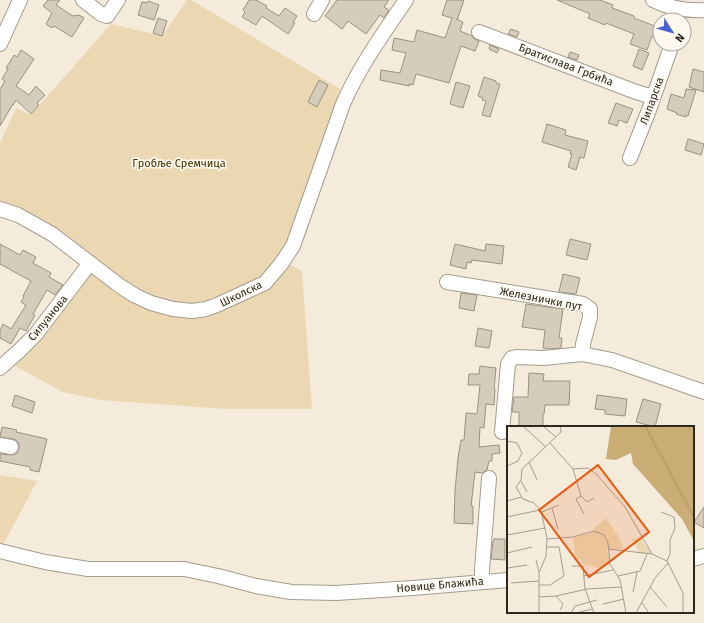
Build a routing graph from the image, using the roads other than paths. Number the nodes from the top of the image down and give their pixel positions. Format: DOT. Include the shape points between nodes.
graph roads {
  1 [pos="20,0"];
  2 [pos="83,0"];
  3 [pos="118,0"];
  4 [pos="322,0"];
  5 [pos="406,0"];
  6 [pos="653,0"];
  7 [pos="701,7"];
  8 [pos="671,12"];
  9 [pos="682,12"];
  10 [pos="314,14"];
  11 [pos="479,32"];
  12 [pos="0,44"];
  13 [pos="669,52"];
  14 [pos="654,97"];
  15 [pos="630,158"];
  16 [pos="0,209"];
  17 [pos="90,263"];
  18 [pos="447,282"];
  19 [pos="582,354"];
  20 [pos="0,368"];
  21 [pos="704,392"];
  22 [pos="502,432"];
  23 [pos="489,478"];
  24 [pos="0,551"];
  25 [pos="704,556"];
  26 [pos="694,559"];
  27 [pos="507,580"];
  28 [pos="482,582"];
  1 -- 12 [label="street"];
  2 -- 3 [label="street" via="107,16"];
  4 -- 10 [label="street"];
  5 -- 17 [label="street, Школска" via="348,91 292,246 265,283 217,306 192,310 173,309 134,295"];
  6 -- 8 [label="street"];
  7 -- 9 [label="street"];
  11 -- 14 [label="street, Братислава Грбића"];
  13 -- 14 [label="street, Липарска"];
  14 -- 15 [label="street, Липарска"];
  16 -- 17 [label="street, Школска" via="18,215 52,234"];
  17 -- 20 [label="street, Силуанова" via="36,334"];
  18 -- 19 [label="street, Железнички пут" via="583,304 590,309 590,317 582,344"];
  19 -- 21 [label="street" via="612,360"];
  19 -- 22 [label="street" via="512,358 508,364"];
  23 -- 28 [label="street"];
  24 -- 28 [label="street, Новице Блажића" via="88,569 184,569 291,592 336,593"];
  25 -- 26 [label="street"];
  27 -- 28 [label="street, Новице Блажића"];
}
